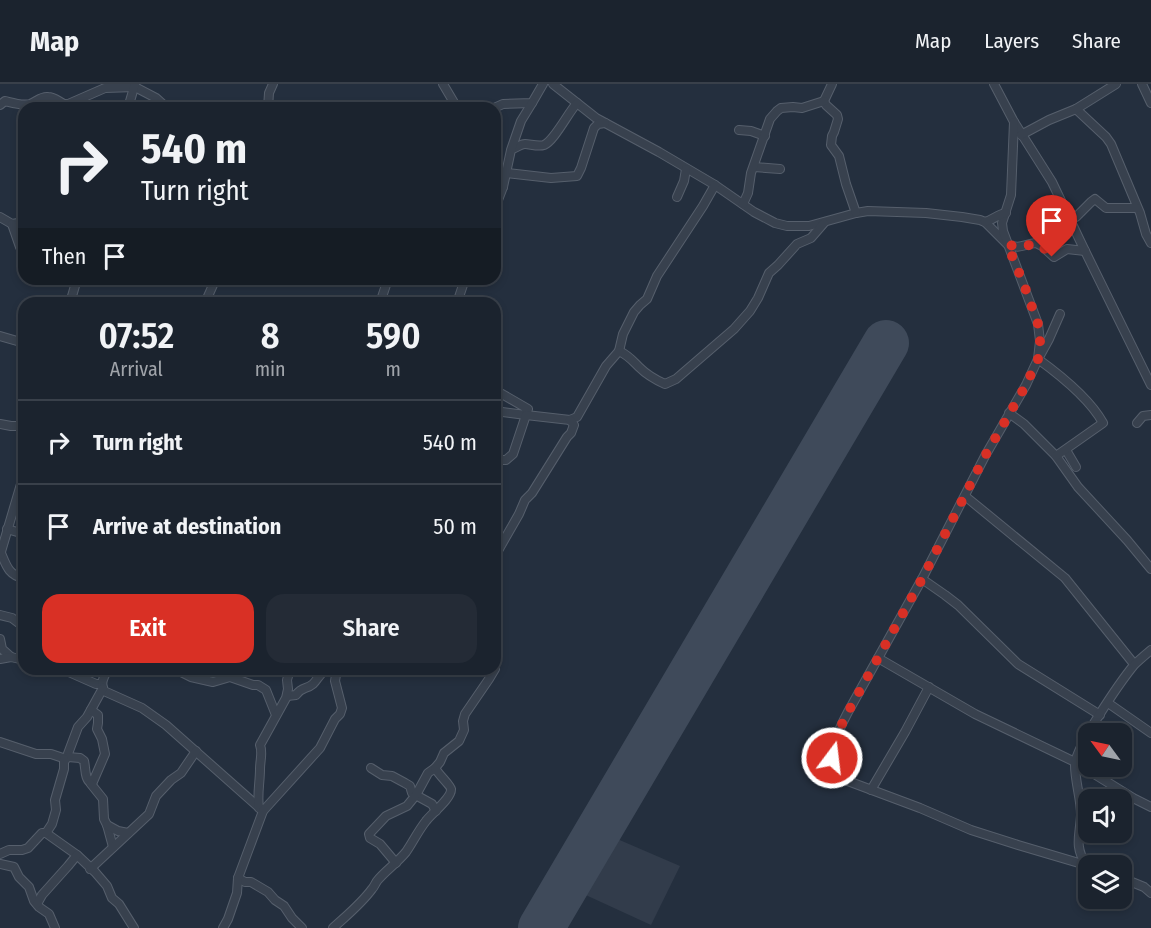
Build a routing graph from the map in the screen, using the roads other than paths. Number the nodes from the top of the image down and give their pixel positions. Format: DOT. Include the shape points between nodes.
graph roads {
  1 [pos="273,84"];
  2 [pos="443,84"];
  3 [pos="543,84"];
  4 [pos="553,84"];
  5 [pos="832,84"];
  6 [pos="994,84"];
  7 [pos="1116,84"];
  8 [pos="1142,84"];
  9 [pos="135,85"];
  10 [pos="824,101"];
  11 [pos="32,102"];
  12 [pos="61,102"];
  13 [pos="73,102"];
  14 [pos="130,102"];
  15 [pos="160,102"];
  16 [pos="268,102"];
  17 [pos="455,102"];
  18 [pos="532,103"];
  19 [pos="1085,103"];
  20 [pos="1151,103"];
  21 [pos="18,104"];
  22 [pos="577,104"];
  23 [pos="0,105"];
  24 [pos="501,105"];
  25 [pos="1076,109"];
  26 [pos="1014,122"];
  27 [pos="1090,122"];
  28 [pos="605,123"];
  29 [pos="739,130"];
  30 [pos="1022,135"];
  31 [pos="765,136"];
  32 [pos="512,149"];
  33 [pos="754,167"];
  34 [pos="686,169"];
  35 [pos="780,169"];
  36 [pos="502,182"];
  37 [pos="715,185"];
  38 [pos="676,197"];
  39 [pos="743,204"];
  40 [pos="1137,208"];
  41 [pos="856,213"];
  42 [pos="1006,213"];
  43 [pos="0,217"];
  44 [pos="1069,218"];
  45 [pos="985,222"];
  46 [pos="18,223"];
  47 [pos="824,223"];
  48 [pos="12,224"];
  49 [pos="1148,226"];
  50 [pos="18,238"];
  51 [pos="1151,243"];
  52 [pos="1007,244"];
  53 [pos="1081,249"];
  54 [pos="1060,314"];
  55 [pos="0,336"];
  56 [pos="18,341"];
  57 [pos="619,351"];
  58 [pos="1038,359"];
  59 [pos="1148,372"];
  60 [pos="1151,385"];
  61 [pos="501,393"];
  62 [pos="501,412"];
  63 [pos="1009,413"];
  64 [pos="526,415"];
  65 [pos="1151,415"];
  66 [pos="573,421"];
  67 [pos="1137,423"];
  68 [pos="0,424"];
  69 [pos="18,426"];
  70 [pos="1066,450"];
  71 [pos="1056,456"];
  72 [pos="501,460"];
  73 [pos="1076,467"];
  74 [pos="18,493"];
  75 [pos="965,496"];
  76 [pos="7,529"];
  77 [pos="18,532"];
  78 [pos="501,546"];
  79 [pos="0,554"];
  80 [pos="1151,569"];
  81 [pos="18,577"];
  82 [pos="922,579"];
  83 [pos="0,615"];
  84 [pos="18,622"];
  85 [pos="0,639"];
  86 [pos="1151,650"];
  87 [pos="11,657"];
  88 [pos="878,658"];
  89 [pos="0,659"];
  90 [pos="18,659"];
  91 [pos="1134,664"];
  92 [pos="76,675"];
  93 [pos="105,675"];
  94 [pos="187,675"];
  95 [pos="288,675"];
  96 [pos="318,675"];
  97 [pos="334,675"];
  98 [pos="491,675"];
  99 [pos="103,686"];
  100 [pos="929,687"];
  101 [pos="287,696"];
  102 [pos="1108,703"];
  103 [pos="91,710"];
  104 [pos="276,715"];
  105 [pos="1100,715"];
  106 [pos="1151,733"];
  107 [pos="0,742"];
  108 [pos="196,751"];
  109 [pos="66,758"];
  110 [pos="84,761"];
  111 [pos="103,762"];
  112 [pos="1075,762"];
  113 [pos="371,768"];
  114 [pos="435,768"];
  115 [pos="91,784"];
  116 [pos="871,790"];
  117 [pos="416,795"];
  118 [pos="1151,807"];
  119 [pos="261,809"];
  120 [pos="436,811"];
  121 [pos="107,825"];
  122 [pos="46,833"];
  123 [pos="128,833"];
  124 [pos="113,847"];
  125 [pos="0,854"];
  126 [pos="77,855"];
  127 [pos="1080,855"];
  128 [pos="396,862"];
  129 [pos="1078,862"];
  130 [pos="0,864"];
  131 [pos="90,869"];
  132 [pos="242,880"];
  133 [pos="1132,882"];
  134 [pos="1151,893"];
  135 [pos="37,904"];
  136 [pos="55,928"];
  137 [pos="134,928"];
  138 [pos="223,928"];
  139 [pos="302,928"];
  140 [pos="333,928"];
  1 -- 16 [label="street"];
  2 -- 17 [label="street"];
  3 -- 18 [label="street"];
  4 -- 22 [label="street"];
  5 -- 10 [label="street"];
  6 -- 26 [label="street"];
  7 -- 19 [label="street"];
  8 -- 20 [label="street"];
  9 -- 13 [label="street" via="105,88"];
  9 -- 14 [label="street"];
  9 -- 15 [label="street"];
  10 -- 31 [label="street" via="802,108 782,108 770,119"];
  10 -- 41 [label="street" via="838,118 831,145 839,156"];
  11 -- 12 [label="street" via="43,97"];
  18 -- 24 [label="street"];
  18 -- 32 [label="street"];
  19 -- 25 [label="street"];
  19 -- 27 [label="street"];
  21 -- 23 [label="street" via="5,101"];
  22 -- 28 [label="street"];
  22 -- 32 [label="street" via="543,146 524,144"];
  25 -- 27 [label="street"];
  25 -- 30 [label="street"];
  26 -- 30 [label="street"];
  26 -- 42 [label="street" via="1011,195"];
  27 -- 40 [label="street" via="1111,144"];
  28 -- 34 [label="street"];
  28 -- 36 [label="street" via="594,128 577,176"];
  29 -- 31 [label="street"];
  30 -- 44 [label="street"];
  31 -- 33 [label="street"];
  32 -- 36 [label="street"];
  33 -- 35 [label="street"];
  33 -- 39 [label="street"];
  34 -- 37 [label="street"];
  34 -- 38 [label="street"];
  37 -- 39 [label="street"];
  37 -- 57 [label="street" via="657,276 647,299 634,312"];
  39 -- 47 [label="street" via="766,219 787,226"];
  40 -- 44 [label="street" via="1106,208 1095,199 1076,217"];
  40 -- 49 [label="street"];
  41 -- 45 [label="street" via="926,213"];
  41 -- 47 [label="street"];
  42 -- 45 [label="street"];
  42 -- 52 [label="street" via="1002,223"];
  43 -- 48 [label="street"];
  44 -- 53 [label="street"];
  45 -- 52 [label="street"];
  46 -- 48 [label="street"];
  47 -- 57 [label="street" via="769,273 758,298 734,329 673,381 661,382"];
  48 -- 50 [label="street"];
  49 -- 51 [label="street"];
  52 -- 53 [label="street" via="1019,248 1036,243 1054,257 1067,249"];
  52 -- 58 [label="street" via="1038,324"];
  53 -- 59 [label="street"];
  54 -- 58 [label="street"];
  55 -- 56 [label="street"];
  57 -- 66 [label="street"];
  58 -- 63 [label="street"];
  58 -- 70 [label="street" via="1066,380 1103,422"];
  59 -- 60 [label="street"];
  61 -- 64 [label="street" via="527,408"];
  62 -- 64 [label="street"];
  63 -- 71 [label="street"];
  63 -- 75 [label="street"];
  64 -- 66 [label="street"];
  64 -- 72 [label="street" via="513,454"];
  65 -- 67 [label="street" via="1143,416"];
  66 -- 78 [label="street" via="571,433 525,500"];
  68 -- 69 [label="street"];
  70 -- 71 [label="street"];
  70 -- 73 [label="street"];
  71 -- 80 [label="street"];
  74 -- 76 [label="street"];
  75 -- 82 [label="street"];
  75 -- 91 [label="street" via="1065,578"];
  76 -- 77 [label="street"];
  76 -- 79 [label="street"];
  79 -- 81 [label="street"];
  82 -- 88 [label="street"];
  82 -- 105 [label="street" via="958,605 1018,664"];
  83 -- 84 [label="street"];
  85 -- 87 [label="street" via="2,649"];
  86 -- 91 [label="street"];
  87 -- 89 [label="street"];
  87 -- 90 [label="street"];
  88 -- 100 [label="street"];
  88 -- 116 [label="street" via="837,734 832,758 832,770 837,777"];
  91 -- 102 [label="street"];
  92 -- 99 [label="street"];
  93 -- 99 [label="street"];
  94 -- 104 [label="street" via="213,682 230,677 258,685 266,690"];
  95 -- 101 [label="street"];
  96 -- 101 [label="street" via="311,686"];
  97 -- 119 [label="street" via="342,708 339,714 320,748"];
  98 -- 114 [label="street" via="465,714 459,741 444,753"];
  99 -- 103 [label="street"];
  99 -- 108 [label="street" via="107,693 150,713"];
  100 -- 112 [label="street"];
  100 -- 116 [label="street"];
  101 -- 104 [label="street"];
  102 -- 105 [label="street"];
  102 -- 106 [label="street"];
  103 -- 109 [label="street" via="78,727"];
  103 -- 111 [label="street" via="98,715"];
  104 -- 119 [label="street" via="260,745"];
  105 -- 112 [label="street"];
  107 -- 109 [label="street" via="36,754"];
  108 -- 119 [label="street"];
  108 -- 123 [label="street" via="181,773 156,796 149,814"];
  109 -- 110 [label="street"];
  109 -- 122 [label="street" via="56,810"];
  110 -- 111 [label="street"];
  110 -- 115 [label="street"];
  111 -- 115 [label="street"];
  112 -- 118 [label="street"];
  112 -- 127 [label="street" via="1081,813"];
  113 -- 117 [label="street" via="410,786"];
  114 -- 117 [label="street"];
  114 -- 120 [label="street" via="452,790"];
  115 -- 121 [label="street" via="103,799"];
  116 -- 129 [label="street" via="972,830"];
  117 -- 120 [label="street"];
  117 -- 128 [label="street" via="369,834"];
  119 -- 132 [label="street"];
  120 -- 128 [label="street"];
  121 -- 123 [label="street"];
  121 -- 124 [label="street"];
  122 -- 125 [label="street" via="25,850"];
  122 -- 126 [label="street"];
  123 -- 124 [label="street"];
  124 -- 131 [label="street"];
  126 -- 131 [label="street"];
  126 -- 135 [label="street"];
  128 -- 140 [label="street"];
  130 -- 135 [label="street" via="14,867"];
  131 -- 137 [label="street" via="107,886"];
  132 -- 138 [label="street"];
  132 -- 139 [label="street" via="268,892"];
  133 -- 134 [label="street"];
  135 -- 136 [label="street" via="49,914"];
}
